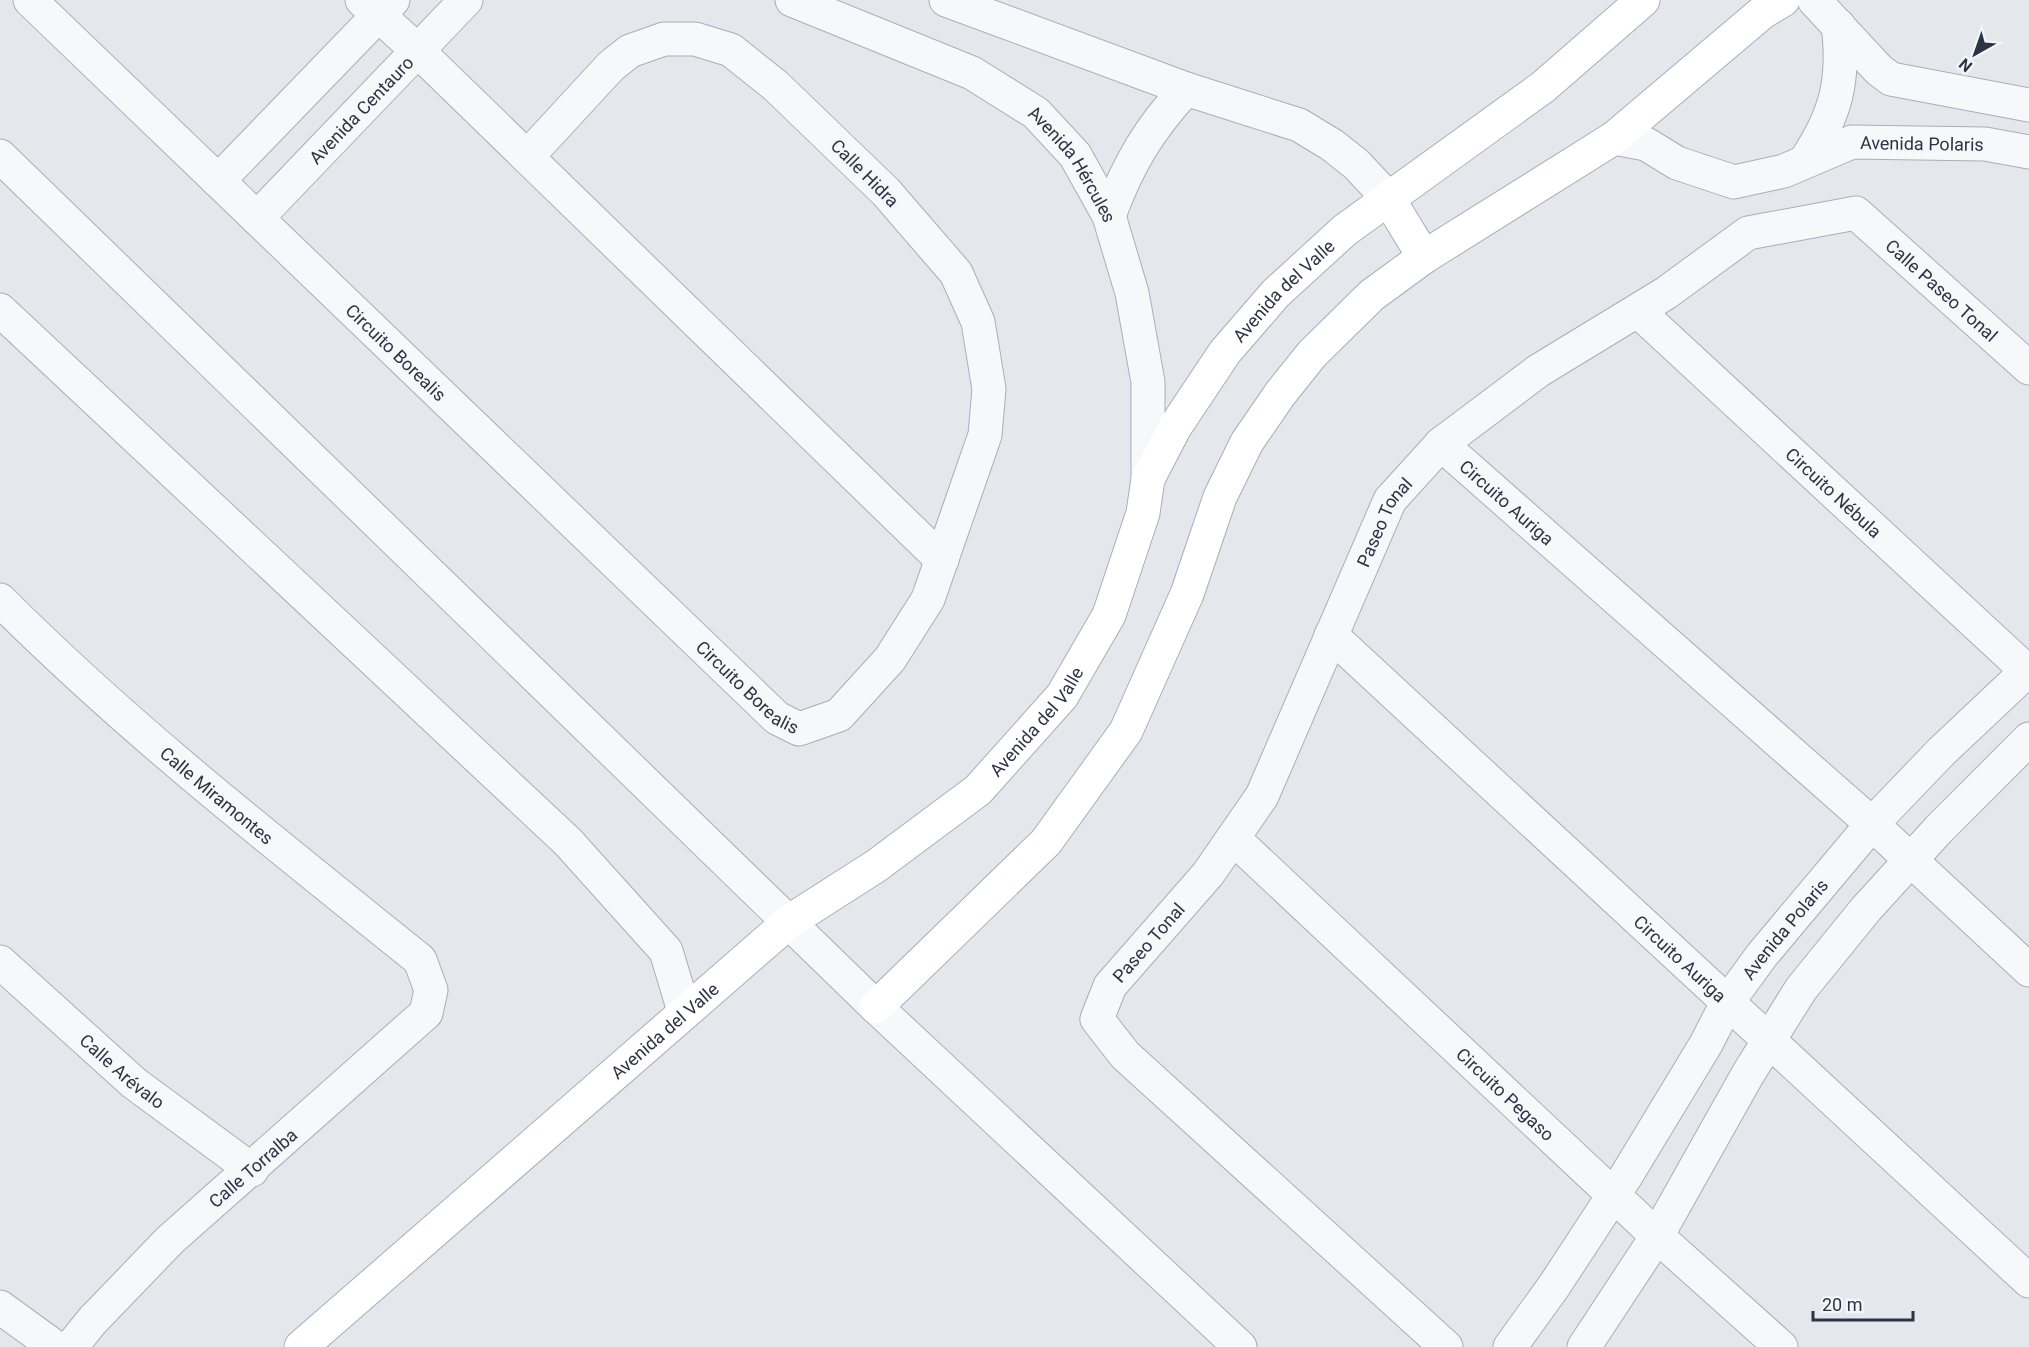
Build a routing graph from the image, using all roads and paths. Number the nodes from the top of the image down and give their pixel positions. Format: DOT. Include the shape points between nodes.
graph roads {
  1 [pos="30,0"];
  2 [pos="466,0"];
  3 [pos="792,0"];
  4 [pos="946,0"];
  5 [pos="1643,0"];
  6 [pos="1783,0"];
  7 [pos="1814,0"];
  8 [pos="378,5"];
  9 [pos="1838,25"];
  10 [pos="418,51"];
  11 [pos="1186,89"];
  12 [pos="2029,105"];
  13 [pos="1614,138"];
  14 [pos="2029,152"];
  15 [pos="0,156"];
  16 [pos="527,158"];
  17 [pos="1805,161"];
  18 [pos="218,181"];
  19 [pos="1388,198"];
  20 [pos="1856,213"];
  21 [pos="1109,216"];
  22 [pos="256,218"];
  23 [pos="1424,256"];
  24 [pos="0,310"];
  25 [pos="1638,311"];
  26 [pos="2029,368"];
  27 [pos="1441,444"];
  28 [pos="1148,479"];
  29 [pos="942,560"];
  30 [pos="0,600"];
  31 [pos="1331,635"];
  32 [pos="2028,671"];
  33 [pos="2029,740"];
  34 [pos="1872,824"];
  35 [pos="1233,838"];
  36 [pos="1910,862"];
  37 [pos="790,921"];
  38 [pos="0,962"];
  39 [pos="2029,970"];
  40 [pos="431,990"];
  41 [pos="1727,1003"];
  42 [pos="876,1007"];
  43 [pos="684,1011"];
  44 [pos="1769,1041"];
  45 [pos="252,1170"];
  46 [pos="1614,1194"];
  47 [pos="1657,1236"];
  48 [pos="2029,1281"];
  49 [pos="0,1307"];
  50 [pos="55,1347"];
  51 [pos="72,1347"];
  52 [pos="301,1347"];
  53 [pos="1240,1347"];
  54 [pos="1446,1347"];
  55 [pos="1510,1347"];
  56 [pos="1584,1347"];
  57 [pos="1781,1347"];
  1 -- 18 [label="street, Circuito Borealis"];
  2 -- 10 [label="street, Avenida Centauro"];
  3 -- 21 [label="street, Avenida Hércules" via="972,73 1036,113 1075,154"];
  4 -- 11 [label="street"];
  5 -- 19 [label="street, Avenida del Valle" via="1543,87"];
  6 -- 13 [label="street"];
  7 -- 9 [label="street"];
  8 -- 10 [label="street"];
  8 -- 18 [label="street"];
  9 -- 12 [label="street" via="1891,79"];
  9 -- 17 [label="street" via="1840,83 1833,111"];
  10 -- 16 [label="street"];
  10 -- 22 [label="street, Avenida Centauro"];
  11 -- 19 [label="street" via="1299,125 1356,164"];
  11 -- 21 [label="street" via="1160,116 1139,147"];
  13 -- 17 [label="street, Avenida Polaris" via="1646,144 1677,163 1734,182 1766,177"];
  13 -- 23 [label="street"];
  14 -- 17 [label="street, Avenida Polaris" via="1985,144 1852,142"];
  15 -- 37 [label="street"];
  16 -- 29 [label="street"];
  16 -- 29 [label="street, Calle Hidra" via="611,66 630,51 664,39 695,39 731,50 776,86 886,192 957,273 978,322 989,389 985,435"];
  18 -- 22 [label="street, Circuito Borealis"];
  19 -- 23 [label="street"];
  19 -- 28 [label="street, Avenida del Valle" via="1276,293 1225,352 1175,428"];
  20 -- 25 [label="street, Paseo Tonal" via="1748,233"];
  20 -- 26 [label="street, Calle Paseo Tonal"];
  21 -- 28 [label="street, Avenida Hércules" via="1132,293 1148,382"];
  22 -- 29 [label="street, Circuito Borealis" via="777,718 799,729 839,715 890,659 928,599"];
  23 -- 42 [label="street" via="1372,296 1312,354 1247,442 1221,497 1187,594 1126,731 1046,842"];
  24 -- 43 [label="street" via="568,842 666,951"];
  25 -- 27 [label="street, Paseo Tonal" via="1538,372"];
  25 -- 32 [label="street, Circuito Nébula"];
  27 -- 31 [label="street, Paseo Tonal" via="1390,500"];
  27 -- 34 [label="street, Circuito Auriga"];
  28 -- 37 [label="street, Avenida del Valle" via="1143,513 1109,615 1062,696 978,790 876,866"];
  30 -- 40 [label="street, Calle Miramontes" via="62,662 191,777 420,960"];
  31 -- 35 [label="street, Paseo Tonal" via="1262,796"];
  31 -- 41 [label="street, Circuito Auriga"];
  32 -- 34 [label="street, Avenida Polaris"];
  33 -- 36 [label="street"];
  34 -- 36 [label="street, Circuito Auriga"];
  34 -- 41 [label="street, Avenida Polaris" via="1762,955"];
  35 -- 46 [label="street, Circuito Pegaso"];
  35 -- 54 [label="street, Paseo Tonal" via="1208,874 1110,986 1097,1019 1125,1055"];
  36 -- 39 [label="street, Circuito Auriga"];
  36 -- 44 [label="street" via="1801,989"];
  37 -- 42 [label="street"];
  37 -- 43 [label="street, Avenida del Valle"];
  38 -- 45 [label="street, Calle Arévalo" via="134,1083"];
  40 -- 45 [label="street, Calle Torralba" via="426,1013"];
  41 -- 44 [label="street, Circuito Auriga"];
  41 -- 46 [label="street, Avenida Polaris"];
  42 -- 53 [label="street"];
  43 -- 52 [label="street, Avenida del Valle"];
  44 -- 47 [label="street"];
  44 -- 48 [label="street, Circuito Auriga"];
  45 -- 51 [label="street, Calle Torralba" via="170,1240"];
  46 -- 47 [label="street, Circuito Pegaso"];
  46 -- 55 [label="street, Avenida Polaris"];
  47 -- 56 [label="street"];
  47 -- 57 [label="street, Circuito Pegaso"];
  49 -- 50 [label="street"];
}
